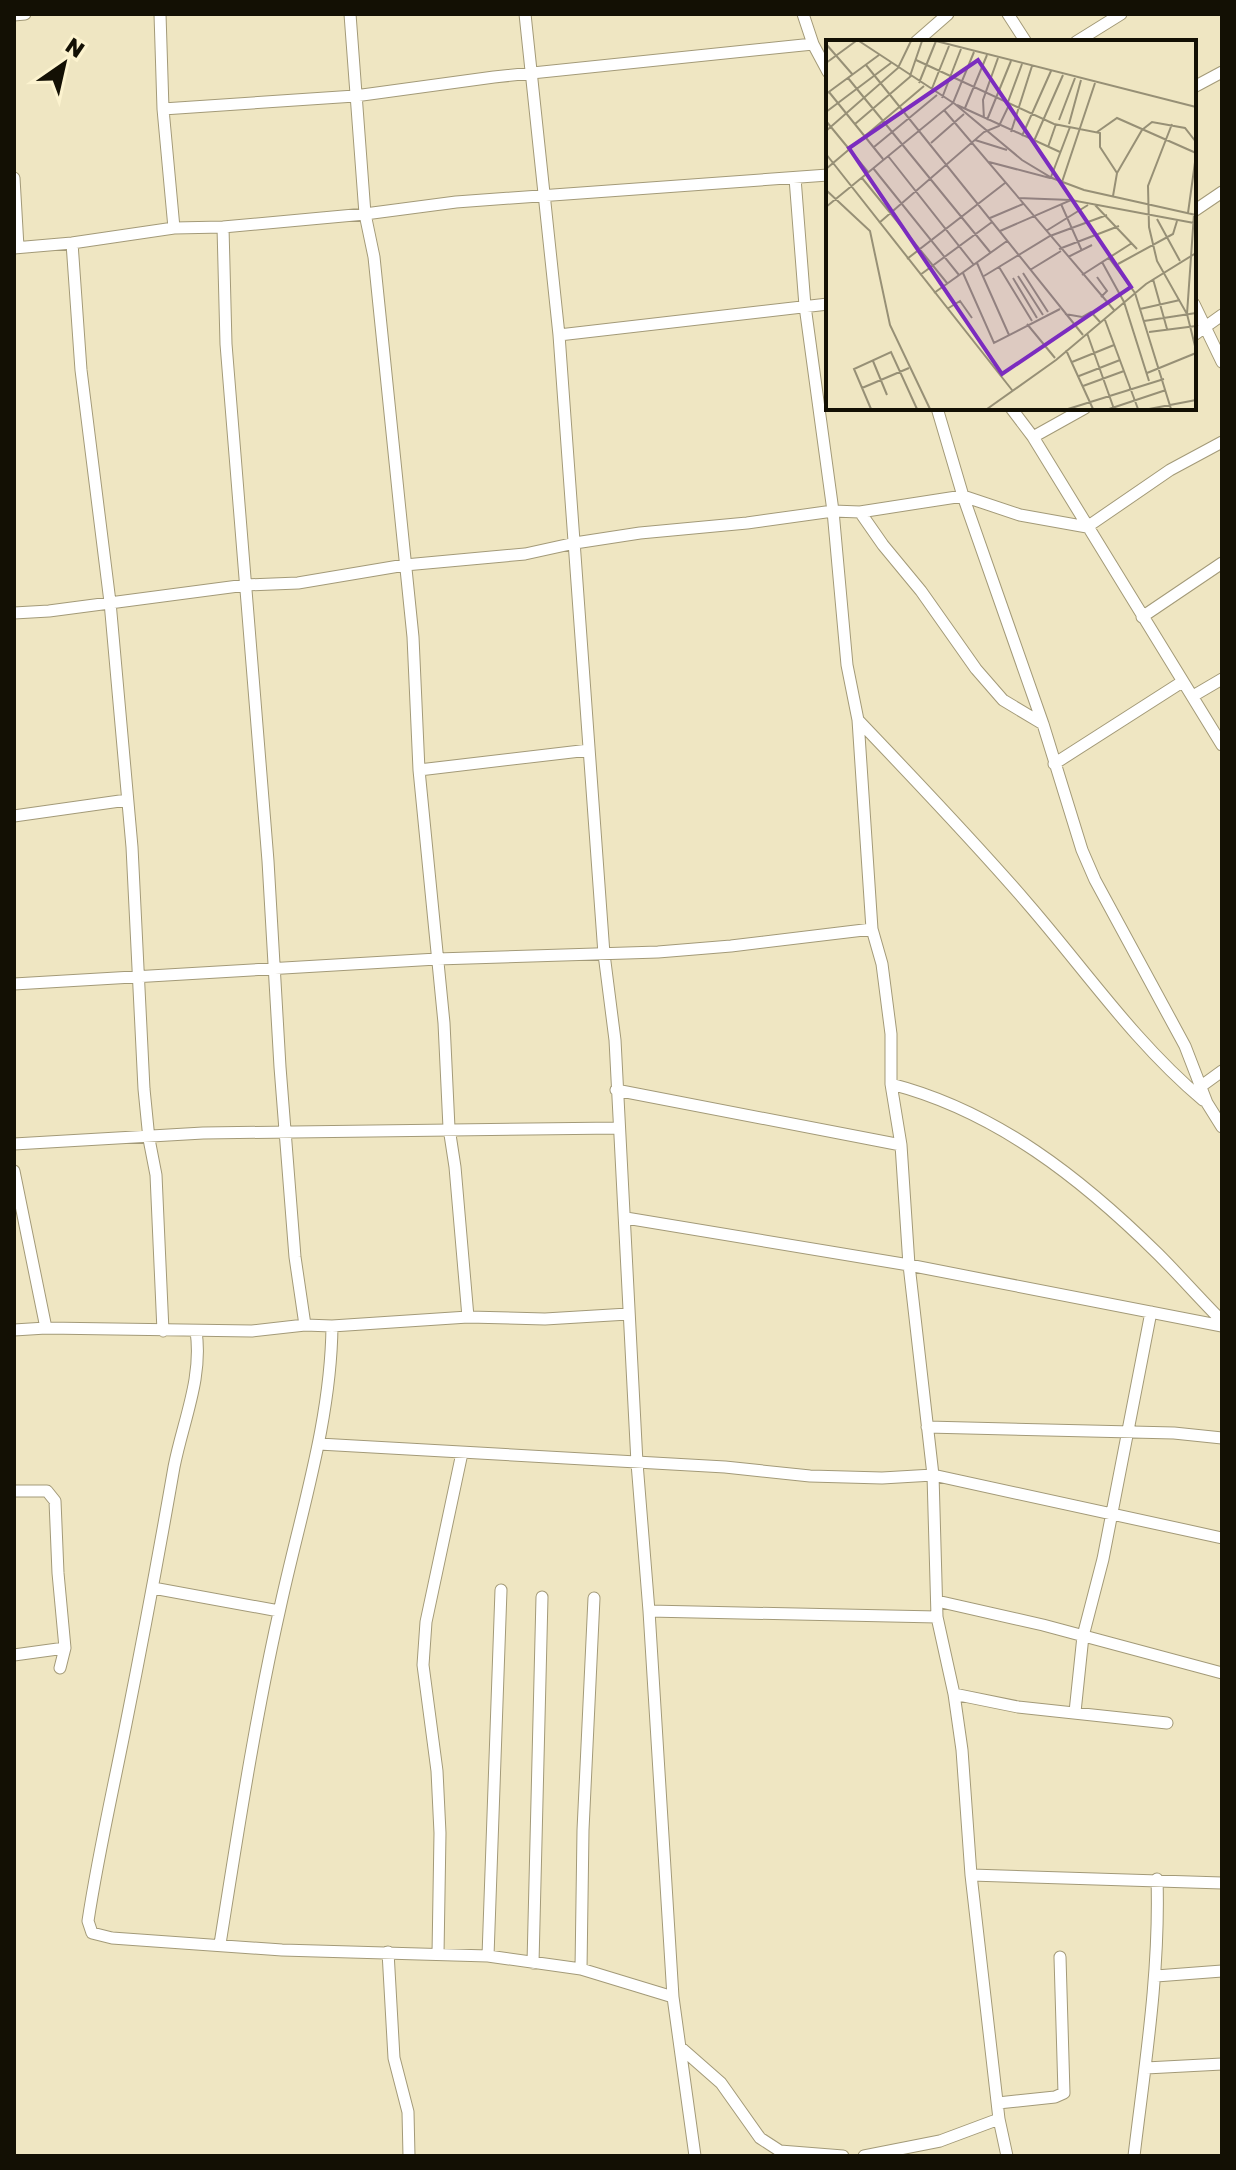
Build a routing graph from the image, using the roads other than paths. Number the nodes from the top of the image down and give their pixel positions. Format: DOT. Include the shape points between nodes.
graph roads {
  1 [pos="25,14"];
  2 [pos="160,14"];
  3 [pos="350,14"];
  4 [pos="525,14"];
  5 [pos="803,14"];
  6 [pos="948,14"];
  7 [pos="1008,14"];
  8 [pos="1121,14"];
  9 [pos="14,15"];
  10 [pos="918,40"];
  11 [pos="1025,40"];
  12 [pos="1079,40"];
  13 [pos="813,44"];
  14 [pos="826,68"];
  15 [pos="1222,72"];
  16 [pos="532,74"];
  17 [pos="1196,86"];
  18 [pos="355,96"];
  19 [pos="163,109"];
  20 [pos="826,175"];
  21 [pos="14,178"];
  22 [pos="795,178"];
  23 [pos="1222,192"];
  24 [pos="543,197"];
  25 [pos="1196,210"];
  26 [pos="365,214"];
  27 [pos="223,227"];
  28 [pos="174,228"];
  29 [pos="72,243"];
  30 [pos="16,248"];
  31 [pos="826,304"];
  32 [pos="805,306"];
  33 [pos="1196,307"];
  34 [pos="1222,315"];
  35 [pos="1207,326"];
  36 [pos="1196,334"];
  37 [pos="559,335"];
  38 [pos="1222,362"];
  39 [pos="938,410"];
  40 [pos="1016,410"];
  41 [pos="1081,410"];
  42 [pos="1033,437"];
  43 [pos="1222,442"];
  44 [pos="963,496"];
  45 [pos="833,511"];
  46 [pos="860,512"];
  47 [pos="1087,527"];
  48 [pos="575,543"];
  49 [pos="1222,563"];
  50 [pos="405,565"];
  51 [pos="246,585"];
  52 [pos="110,602"];
  53 [pos="14,613"];
  54 [pos="1142,617"];
  55 [pos="1222,679"];
  56 [pos="1182,682"];
  57 [pos="1193,696"];
  58 [pos="858,720"];
  59 [pos="1043,724"];
  60 [pos="1222,745"];
  61 [pos="589,750"];
  62 [pos="1054,764"];
  63 [pos="419,770"];
  64 [pos="127,800"];
  65 [pos="14,816"];
  66 [pos="872,929"];
  67 [pos="604,954"];
  68 [pos="437,959"];
  69 [pos="275,970"];
  70 [pos="138,978"];
  71 [pos="14,984"];
  72 [pos="1222,1071"];
  73 [pos="891,1084"];
  74 [pos="1200,1087"];
  75 [pos="616,1090"];
  76 [pos="1207,1103"];
  77 [pos="1222,1127"];
  78 [pos="449,1128"];
  79 [pos="618,1128"];
  80 [pos="285,1132"];
  81 [pos="149,1139"];
  82 [pos="14,1144"];
  83 [pos="901,1145"];
  84 [pos="14,1171"];
  85 [pos="626,1218"];
  86 [pos="909,1265"];
  87 [pos="1151,1312"];
  88 [pos="628,1314"];
  89 [pos="468,1317"];
  90 [pos="1222,1324"];
  91 [pos="305,1325"];
  92 [pos="332,1326"];
  93 [pos="46,1328"];
  94 [pos="14,1330"];
  95 [pos="163,1331"];
  96 [pos="196,1331"];
  97 [pos="927,1427"];
  98 [pos="1129,1433"];
  99 [pos="1222,1438"];
  100 [pos="319,1444"];
  101 [pos="462,1453"];
  102 [pos="637,1463"];
  103 [pos="933,1475"];
  104 [pos="14,1491"];
  105 [pos="1110,1514"];
  106 [pos="1222,1538"];
  107 [pos="153,1588"];
  108 [pos="501,1590"];
  109 [pos="542,1597"];
  110 [pos="594,1598"];
  111 [pos="937,1601"];
  112 [pos="279,1611"];
  113 [pos="649,1611"];
  114 [pos="937,1617"];
  115 [pos="1083,1636"];
  116 [pos="65,1648"];
  117 [pos="14,1655"];
  118 [pos="60,1668"];
  119 [pos="1222,1673"];
  120 [pos="954,1694"];
  121 [pos="1075,1712"];
  122 [pos="1167,1723"];
  123 [pos="971,1875"];
  124 [pos="1157,1879"];
  125 [pos="1222,1883"];
  126 [pos="220,1944"];
  127 [pos="388,1952"];
  128 [pos="438,1954"];
  129 [pos="488,1956"];
  130 [pos="1060,1957"];
  131 [pos="533,1963"];
  132 [pos="581,1969"];
  133 [pos="1222,1971"];
  134 [pos="1156,1976"];
  135 [pos="673,1997"];
  136 [pos="680,2047"];
  137 [pos="1222,2064"];
  138 [pos="1146,2068"];
  139 [pos="998,2103"];
  140 [pos="999,2119"];
  141 [pos="409,2156"];
  142 [pos="695,2156"];
  143 [pos="843,2156"];
  144 [pos="850,2156"];
  145 [pos="864,2156"];
  146 [pos="1007,2156"];
  147 [pos="1134,2156"];
  1 -- 9 [label="street"];
  2 -- 19 [label="street"];
  3 -- 18 [label="street"];
  4 -- 16 [label="street"];
  5 -- 13 [label="street"];
  6 -- 10 [label="street"];
  7 -- 11 [label="street"];
  8 -- 12 [label="street"];
  13 -- 14 [label="street"];
  13 -- 16 [label="street"];
  15 -- 17 [label="street"];
  16 -- 18 [label="street"];
  16 -- 24 [label="street"];
  18 -- 19 [label="street"];
  18 -- 26 [label="street"];
  19 -- 28 [label="street"];
  20 -- 22 [label="street"];
  21 -- 30 [label="street"];
  22 -- 24 [label="street"];
  22 -- 32 [label="street"];
  23 -- 25 [label="street"];
  24 -- 26 [label="street"];
  24 -- 37 [label="street"];
  26 -- 27 [label="street"];
  26 -- 50 [label="street" via="374,257"];
  27 -- 28 [label="street"];
  27 -- 51 [label="street" via="226,344"];
  28 -- 29 [label="street"];
  29 -- 30 [label="street"];
  29 -- 52 [label="street" via="81,370"];
  31 -- 32 [label="street"];
  32 -- 37 [label="street"];
  32 -- 45 [label="street"];
  33 -- 35 [label="street"];
  34 -- 35 [label="street"];
  35 -- 36 [label="street"];
  35 -- 38 [label="street"];
  37 -- 48 [label="street"];
  39 -- 44 [label="street"];
  40 -- 42 [label="street"];
  41 -- 42 [label="street"];
  42 -- 47 [label="street"];
  43 -- 47 [label="street" via="1170,470"];
  44 -- 46 [label="street"];
  44 -- 47 [label="street" via="1020,515"];
  44 -- 59 [label="street"];
  45 -- 46 [label="street"];
  45 -- 48 [label="street"];
  45 -- 58 [label="street" via="847,665"];
  46 -- 59 [label="street" via="976,669 1003,700"];
  47 -- 54 [label="street"];
  48 -- 50 [label="street" via="525,554"];
  48 -- 61 [label="street"];
  49 -- 54 [label="street"];
  50 -- 51 [label="street" via="298,583"];
  50 -- 63 [label="street"];
  51 -- 52 [label="street"];
  51 -- 69 [label="street"];
  52 -- 53 [label="street"];
  52 -- 64 [label="street"];
  54 -- 56 [label="street"];
  55 -- 57 [label="street"];
  56 -- 57 [label="street"];
  56 -- 62 [label="street"];
  57 -- 60 [label="street"];
  58 -- 66 [label="street"];
  58 -- 76 [label="street" via="1029,904 1130,1030"];
  59 -- 62 [label="street"];
  61 -- 63 [label="street"];
  61 -- 67 [label="street"];
  62 -- 74 [label="street" via="1095,880 1185,1046"];
  63 -- 68 [label="street"];
  64 -- 65 [label="street"];
  64 -- 70 [label="street"];
  66 -- 67 [label="street"];
  66 -- 73 [label="street" via="891,1034"];
  67 -- 68 [label="street"];
  67 -- 75 [label="street"];
  68 -- 69 [label="street"];
  68 -- 78 [label="street"];
  69 -- 70 [label="street"];
  69 -- 80 [label="street"];
  70 -- 71 [label="street"];
  70 -- 81 [label="street"];
  72 -- 74 [label="street"];
  73 -- 83 [label="street"];
  73 -- 90 [label="street" via="966,1111 1069,1174 1160,1256"];
  74 -- 76 [label="street"];
  75 -- 79 [label="street"];
  75 -- 83 [label="street"];
  76 -- 77 [label="street"];
  78 -- 79 [label="street"];
  78 -- 80 [label="street"];
  78 -- 89 [label="street"];
  79 -- 85 [label="street"];
  80 -- 81 [label="street"];
  80 -- 91 [label="street"];
  81 -- 82 [label="street"];
  81 -- 95 [label="street" via="156,1175"];
  83 -- 86 [label="street"];
  84 -- 93 [label="street"];
  85 -- 86 [label="street"];
  85 -- 88 [label="street"];
  86 -- 87 [label="street"];
  86 -- 97 [label="street"];
  87 -- 90 [label="street"];
  87 -- 98 [label="street"];
  88 -- 89 [label="street"];
  88 -- 102 [label="street"];
  89 -- 92 [label="street"];
  91 -- 92 [label="street"];
  91 -- 96 [label="street"];
  92 -- 100 [label="street"];
  93 -- 94 [label="street"];
  93 -- 95 [label="street"];
  95 -- 96 [label="street"];
  96 -- 107 [label="street" via="193,1392"];
  97 -- 98 [label="street"];
  97 -- 103 [label="street"];
  98 -- 99 [label="street"];
  98 -- 105 [label="street"];
  100 -- 101 [label="street"];
  100 -- 112 [label="street"];
  101 -- 102 [label="street"];
  101 -- 128 [label="street" via="424,1644 438,1786"];
  102 -- 103 [label="street" via="810,1476"];
  102 -- 113 [label="street"];
  103 -- 105 [label="street"];
  103 -- 111 [label="street"];
  104 -- 116 [label="street" via="47,1491 55,1501"];
  105 -- 106 [label="street"];
  105 -- 115 [label="street"];
  107 -- 112 [label="street"];
  107 -- 126 [label="street" via="88,1928 99,1937"];
  108 -- 129 [label="street"];
  109 -- 131 [label="street"];
  110 -- 132 [label="street"];
  111 -- 114 [label="street"];
  111 -- 115 [label="street"];
  112 -- 126 [label="street"];
  113 -- 114 [label="street"];
  113 -- 135 [label="street"];
  114 -- 120 [label="street"];
  115 -- 119 [label="street"];
  115 -- 121 [label="street"];
  116 -- 117 [label="street"];
  116 -- 118 [label="street"];
  120 -- 121 [label="street"];
  120 -- 123 [label="street"];
  121 -- 122 [label="street"];
  123 -- 124 [label="street"];
  123 -- 139 [label="street"];
  124 -- 125 [label="street"];
  124 -- 134 [label="street"];
  126 -- 127 [label="street"];
  127 -- 128 [label="street"];
  127 -- 141 [label="street" via="394,2058 408,2112"];
  128 -- 129 [label="street"];
  129 -- 131 [label="street"];
  130 -- 139 [label="street" via="1064,2093"];
  131 -- 132 [label="street"];
  132 -- 135 [label="street"];
  133 -- 134 [label="street"];
  134 -- 138 [label="street"];
  135 -- 136 [label="street"];
  136 -- 142 [label="street"];
  136 -- 143 [label="street" via="721,2083 760,2138 780,2151"];
  137 -- 138 [label="street"];
  138 -- 147 [label="street"];
  139 -- 140 [label="street"];
  140 -- 145 [label="street" via="940,2141"];
  140 -- 146 [label="street"];
  144 -- 145 [label="street"];
}
